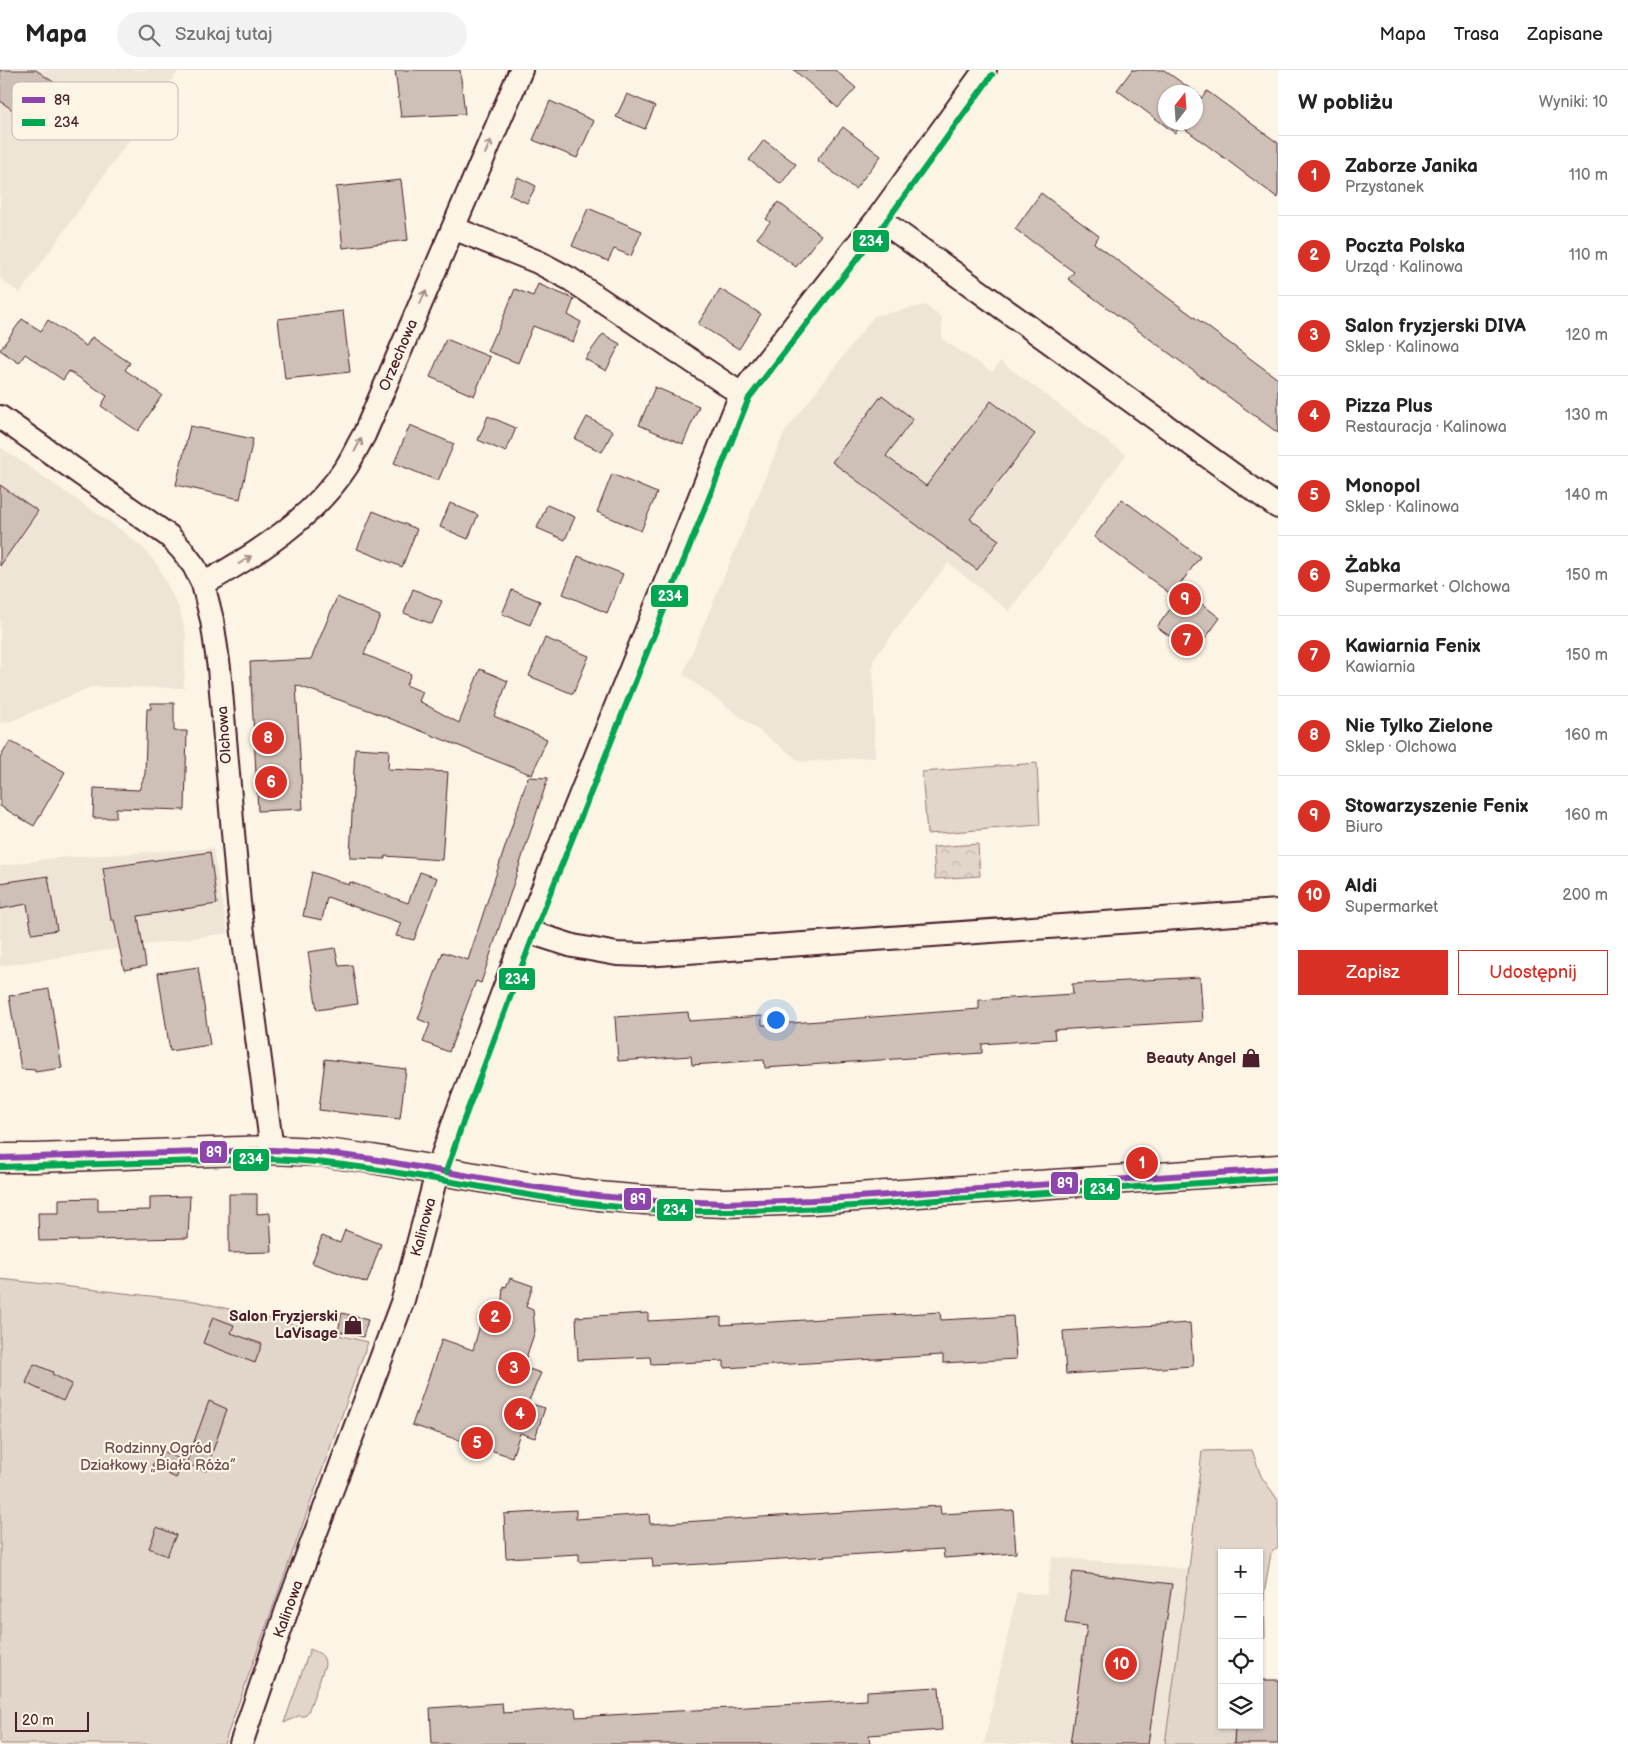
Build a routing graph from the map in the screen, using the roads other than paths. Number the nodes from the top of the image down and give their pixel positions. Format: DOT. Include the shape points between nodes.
graph roads {
  1 [pos="521,70"];
  2 [pos="985,70"];
  3 [pos="878,218"];
  4 [pos="453,228"];
  5 [pos="741,394"];
  6 [pos="0,417"];
  7 [pos="1278,507"];
  8 [pos="203,584"];
  9 [pos="1278,911"];
  10 [pos="526,931"];
  11 [pos="272,1150"];
  12 [pos="0,1158"];
  13 [pos="438,1169"];
  14 [pos="1278,1169"];
  15 [pos="241,1744"];
  4 -- 1 [label="street, Orzechowa, one-way"];
  2 -- 3 [label="street, Kalinowa"];
  3 -- 5 [label="street, Kalinowa"];
  3 -- 7 [label="street"];
  4 -- 5 [label="street" via="538,262 570,279"];
  8 -- 4 [label="street, Orzechowa, one-way" via="262,550 312,506 347,466 364,435"];
  5 -- 10 [label="street, Kalinowa"];
  6 -- 8 [label="street, Olchowa" via="169,536 194,566"];
  8 -- 11 [label="street, Olchowa" via="219,668 239,903"];
  9 -- 10 [label="street" via="645,955 573,946"];
  10 -- 13 [label="street, Kalinowa"];
  11 -- 12 [label="street"];
  11 -- 13 [label="street" via="318,1152"];
  13 -- 14 [label="street" via="598,1196 725,1203"];
  13 -- 15 [label="street, Kalinowa" via="403,1300 289,1604"];
}
